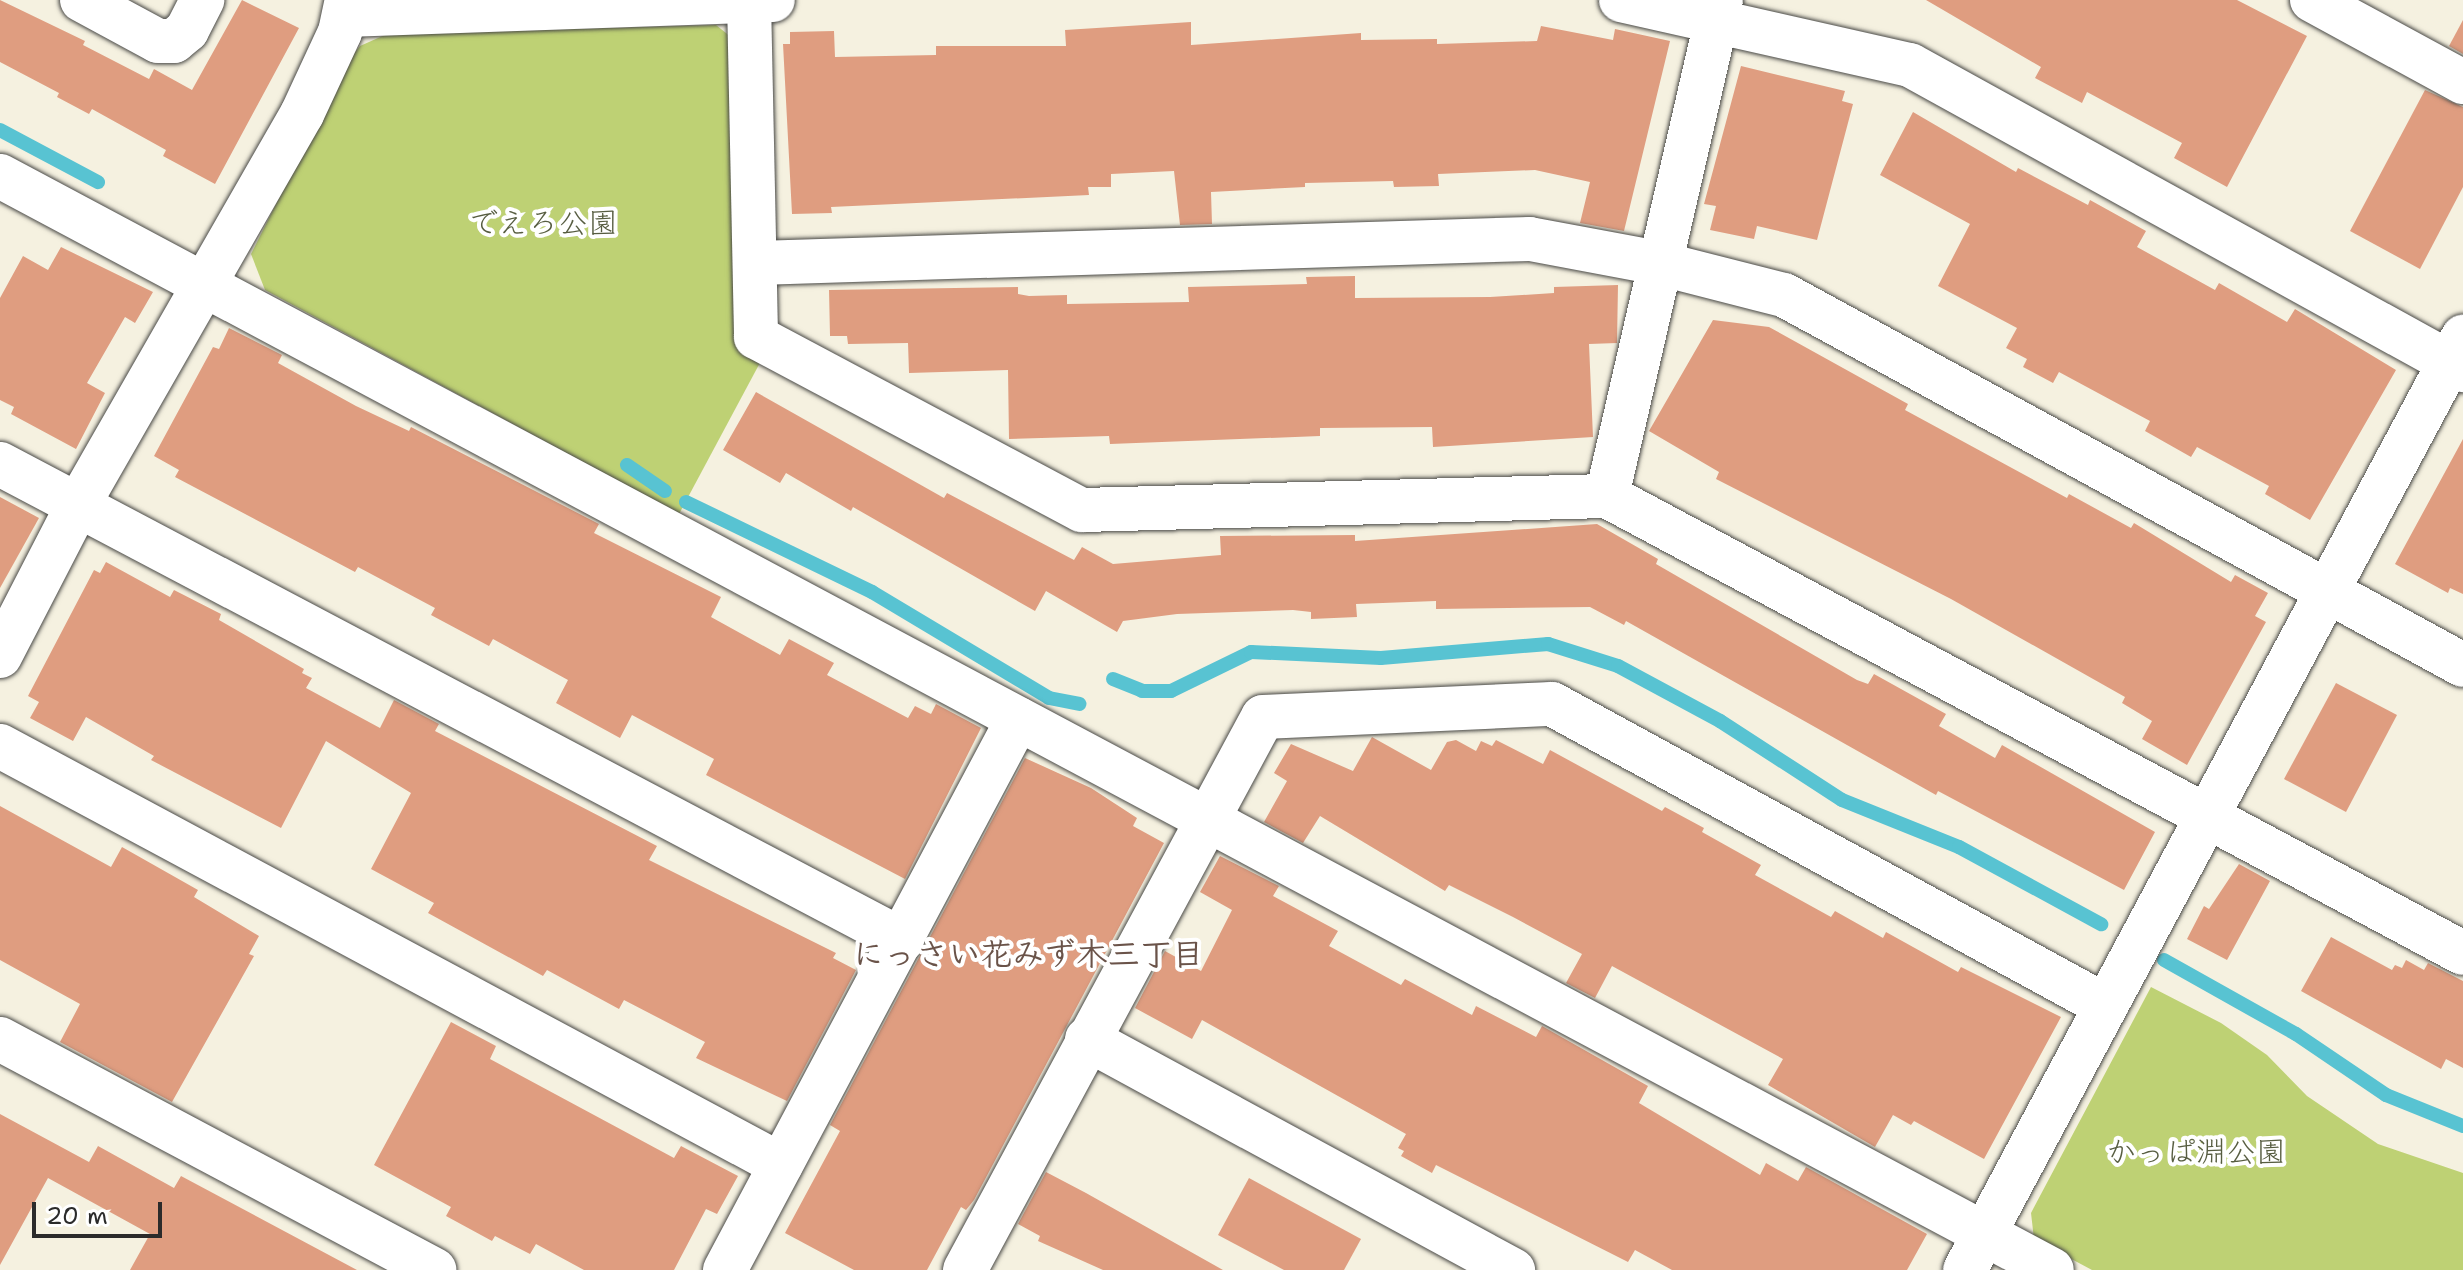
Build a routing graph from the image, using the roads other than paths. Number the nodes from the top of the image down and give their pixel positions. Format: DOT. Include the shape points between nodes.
graph roads {
  1 [pos="82,0"];
  2 [pos="202,0"];
  3 [pos="749,0"];
  4 [pos="773,0"];
  5 [pos="1621,0"];
  6 [pos="2312,0"];
  7 [pos="346,8"];
  8 [pos="1718,11"];
  9 [pos="2463,82"];
  10 [pos="0,176"];
  11 [pos="757,263"];
  12 [pos="1658,263"];
  13 [pos="201,284"];
  14 [pos="2458,356"];
  15 [pos="0,464"];
  16 [pos="1607,496"];
  17 [pos="78,505"];
  18 [pos="2328,594"];
  19 [pos="0,656"];
  20 [pos="2463,665"];
  21 [pos="1018,719"];
  22 [pos="0,746"];
  23 [pos="2208,818"];
  24 [pos="1204,819"];
  25 [pos="902,940"];
  26 [pos="2463,953"];
  27 [pos="2106,1006"];
  28 [pos="0,1039"];
  29 [pos="1087,1039"];
  30 [pos="781,1165"];
  31 [pos="1975,1253"];
  32 [pos="974,1267"];
  33 [pos="434,1270"];
  34 [pos="725,1270"];
  35 [pos="1513,1270"];
  36 [pos="2052,1270"];
  1 -- 2 [label="street" via="158,41 174,41 187,30"];
  3 -- 4 [label="street"];
  3 -- 7 [label="street"];
  3 -- 11 [label="street"];
  5 -- 8 [label="street"];
  6 -- 9 [label="street"];
  7 -- 13 [label="street" via="302,114"];
  8 -- 12 [label="street"];
  8 -- 14 [label="street" via="1910,65"];
  10 -- 13 [label="street"];
  11 -- 12 [label="street" via="1530,239"];
  11 -- 16 [label="street" via="756,337 1082,510"];
  12 -- 16 [label="street"];
  12 -- 18 [label="street" via="1784,295"];
  13 -- 17 [label="street"];
  13 -- 21 [label="street"];
  14 -- 18 [label="street"];
  15 -- 17 [label="street"];
  16 -- 23 [label="street"];
  17 -- 19 [label="street"];
  17 -- 25 [label="street"];
  18 -- 20 [label="street"];
  18 -- 23 [label="street"];
  21 -- 24 [label="street"];
  21 -- 25 [label="street"];
  22 -- 30 [label="street"];
  23 -- 26 [label="street"];
  23 -- 27 [label="street"];
  24 -- 27 [label="street" via="1263,717 1552,704"];
  24 -- 29 [label="street"];
  24 -- 31 [label="street"];
  25 -- 30 [label="street"];
  27 -- 31 [label="street"];
  28 -- 33 [label="street"];
  29 -- 32 [label="street"];
  29 -- 35 [label="street"];
  30 -- 34 [label="street"];
  31 -- 36 [label="street"];
}
